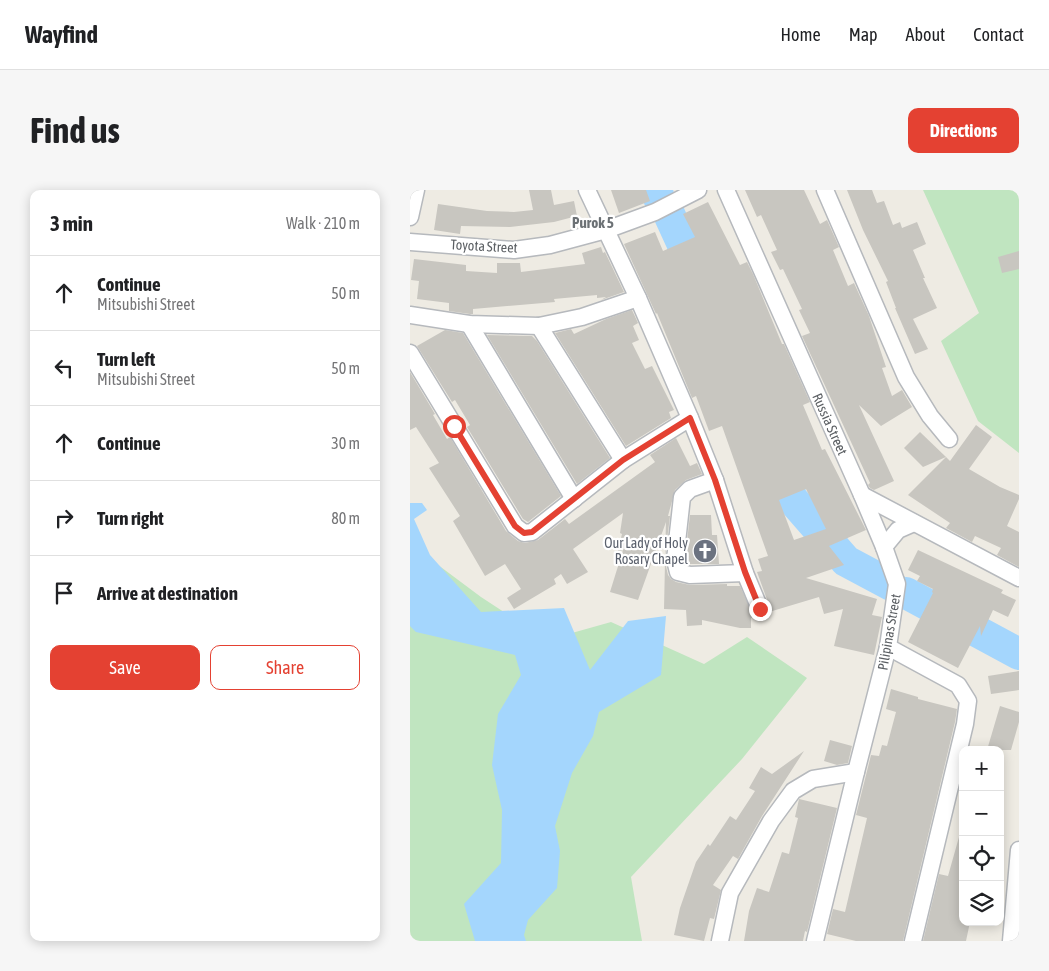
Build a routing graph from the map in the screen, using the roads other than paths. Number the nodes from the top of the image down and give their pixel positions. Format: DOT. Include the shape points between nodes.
graph roads {
  1 [pos="416,190"];
  2 [pos="587,190"];
  3 [pos="698,190"];
  4 [pos="726,190"];
  5 [pos="826,190"];
  6 [pos="410,217"];
  7 [pos="606,230"];
  8 [pos="410,242"];
  9 [pos="638,298"];
  10 [pos="410,316"];
  11 [pos="469,324"];
  12 [pos="539,326"];
  13 [pos="410,353"];
  14 [pos="690,418"];
  15 [pos="949,439"];
  16 [pos="623,460"];
  17 [pos="715,480"];
  18 [pos="862,496"];
  19 [pos="574,499"];
  20 [pos="914,523"];
  21 [pos="884,547"];
  22 [pos="745,572"];
  23 [pos="1019,578"];
  24 [pos="760,609"];
  25 [pos="888,647"];
  26 [pos="856,772"];
  27 [pos="1019,850"];
  28 [pos="720,941"];
  29 [pos="815,941"];
  30 [pos="913,941"];
  31 [pos="1011,941"];
  1 -- 6 [label="street"];
  2 -- 7 [label="street"];
  3 -- 7 [label="street, Toyota Street" via="655,212"];
  4 -- 18 [label="street, Russia Street"];
  5 -- 15 [label="street" via="906,377 930,416"];
  7 -- 8 [label="street, Toyota Street" via="550,246 514,250"];
  7 -- 9 [label="street"];
  9 -- 12 [label="street" via="582,317"];
  9 -- 14 [label="street"];
  10 -- 11 [label="street"];
  11 -- 12 [label="street"];
  11 -- 19 [label="street"];
  12 -- 16 [label="street"];
  13 -- 19 [label="street" via="515,526 524,533 532,532"];
  14 -- 16 [label="street"];
  14 -- 17 [label="street"];
  16 -- 19 [label="street"];
  17 -- 22 [label="street"];
  17 -- 22 [label="street" via="690,489 682,497 675,560 678,572 690,575"];
  18 -- 20 [label="street"];
  18 -- 21 [label="street, Pilipinas Street"];
  20 -- 21 [label="street" via="898,530"];
  20 -- 23 [label="street"];
  21 -- 25 [label="street, Pilipinas Street" via="898,584"];
  22 -- 24 [label="street"];
  25 -- 26 [label="street, Pilipinas Street"];
  25 -- 30 [label="street" via="958,685 968,701"];
  26 -- 28 [label="street" via="813,779 793,792 772,820 730,893"];
  26 -- 29 [label="street, Pilipinas Street"];
  27 -- 31 [label="street"];
}
